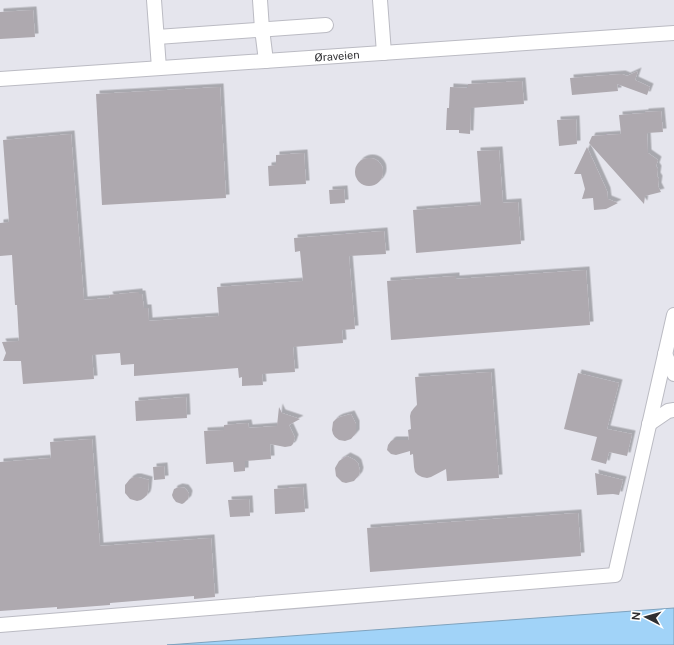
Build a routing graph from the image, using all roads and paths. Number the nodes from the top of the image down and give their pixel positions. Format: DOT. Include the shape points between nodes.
graph roads {
  1 [pos="154,0"];
  2 [pos="260,0"];
  3 [pos="380,0"];
  4 [pos="326,24"];
  5 [pos="262,29"];
  6 [pos="674,33"];
  7 [pos="157,37"];
  8 [pos="384,53"];
  9 [pos="266,61"];
  10 [pos="159,68"];
  11 [pos="0,79"];
  12 [pos="674,315"];
  13 [pos="665,354"];
  14 [pos="674,374"];
  15 [pos="674,410"];
  16 [pos="649,424"];
  17 [pos="0,625"];
  1 -- 7 [label="street"];
  2 -- 5 [label="street"];
  3 -- 8 [label="street"];
  4 -- 5 [label="street"];
  5 -- 7 [label="street"];
  5 -- 9 [label="street"];
  6 -- 8 [label="street, Øraveien"];
  7 -- 10 [label="street"];
  8 -- 9 [label="street, Øraveien"];
  9 -- 10 [label="street, Øraveien"];
  10 -- 11 [label="street, Øraveien"];
  12 -- 13 [label="street"];
  13 -- 14 [label="street"];
  13 -- 16 [label="street"];
  15 -- 16 [label="street" via="668,411"];
  16 -- 17 [label="street" via="615,575"];
}
